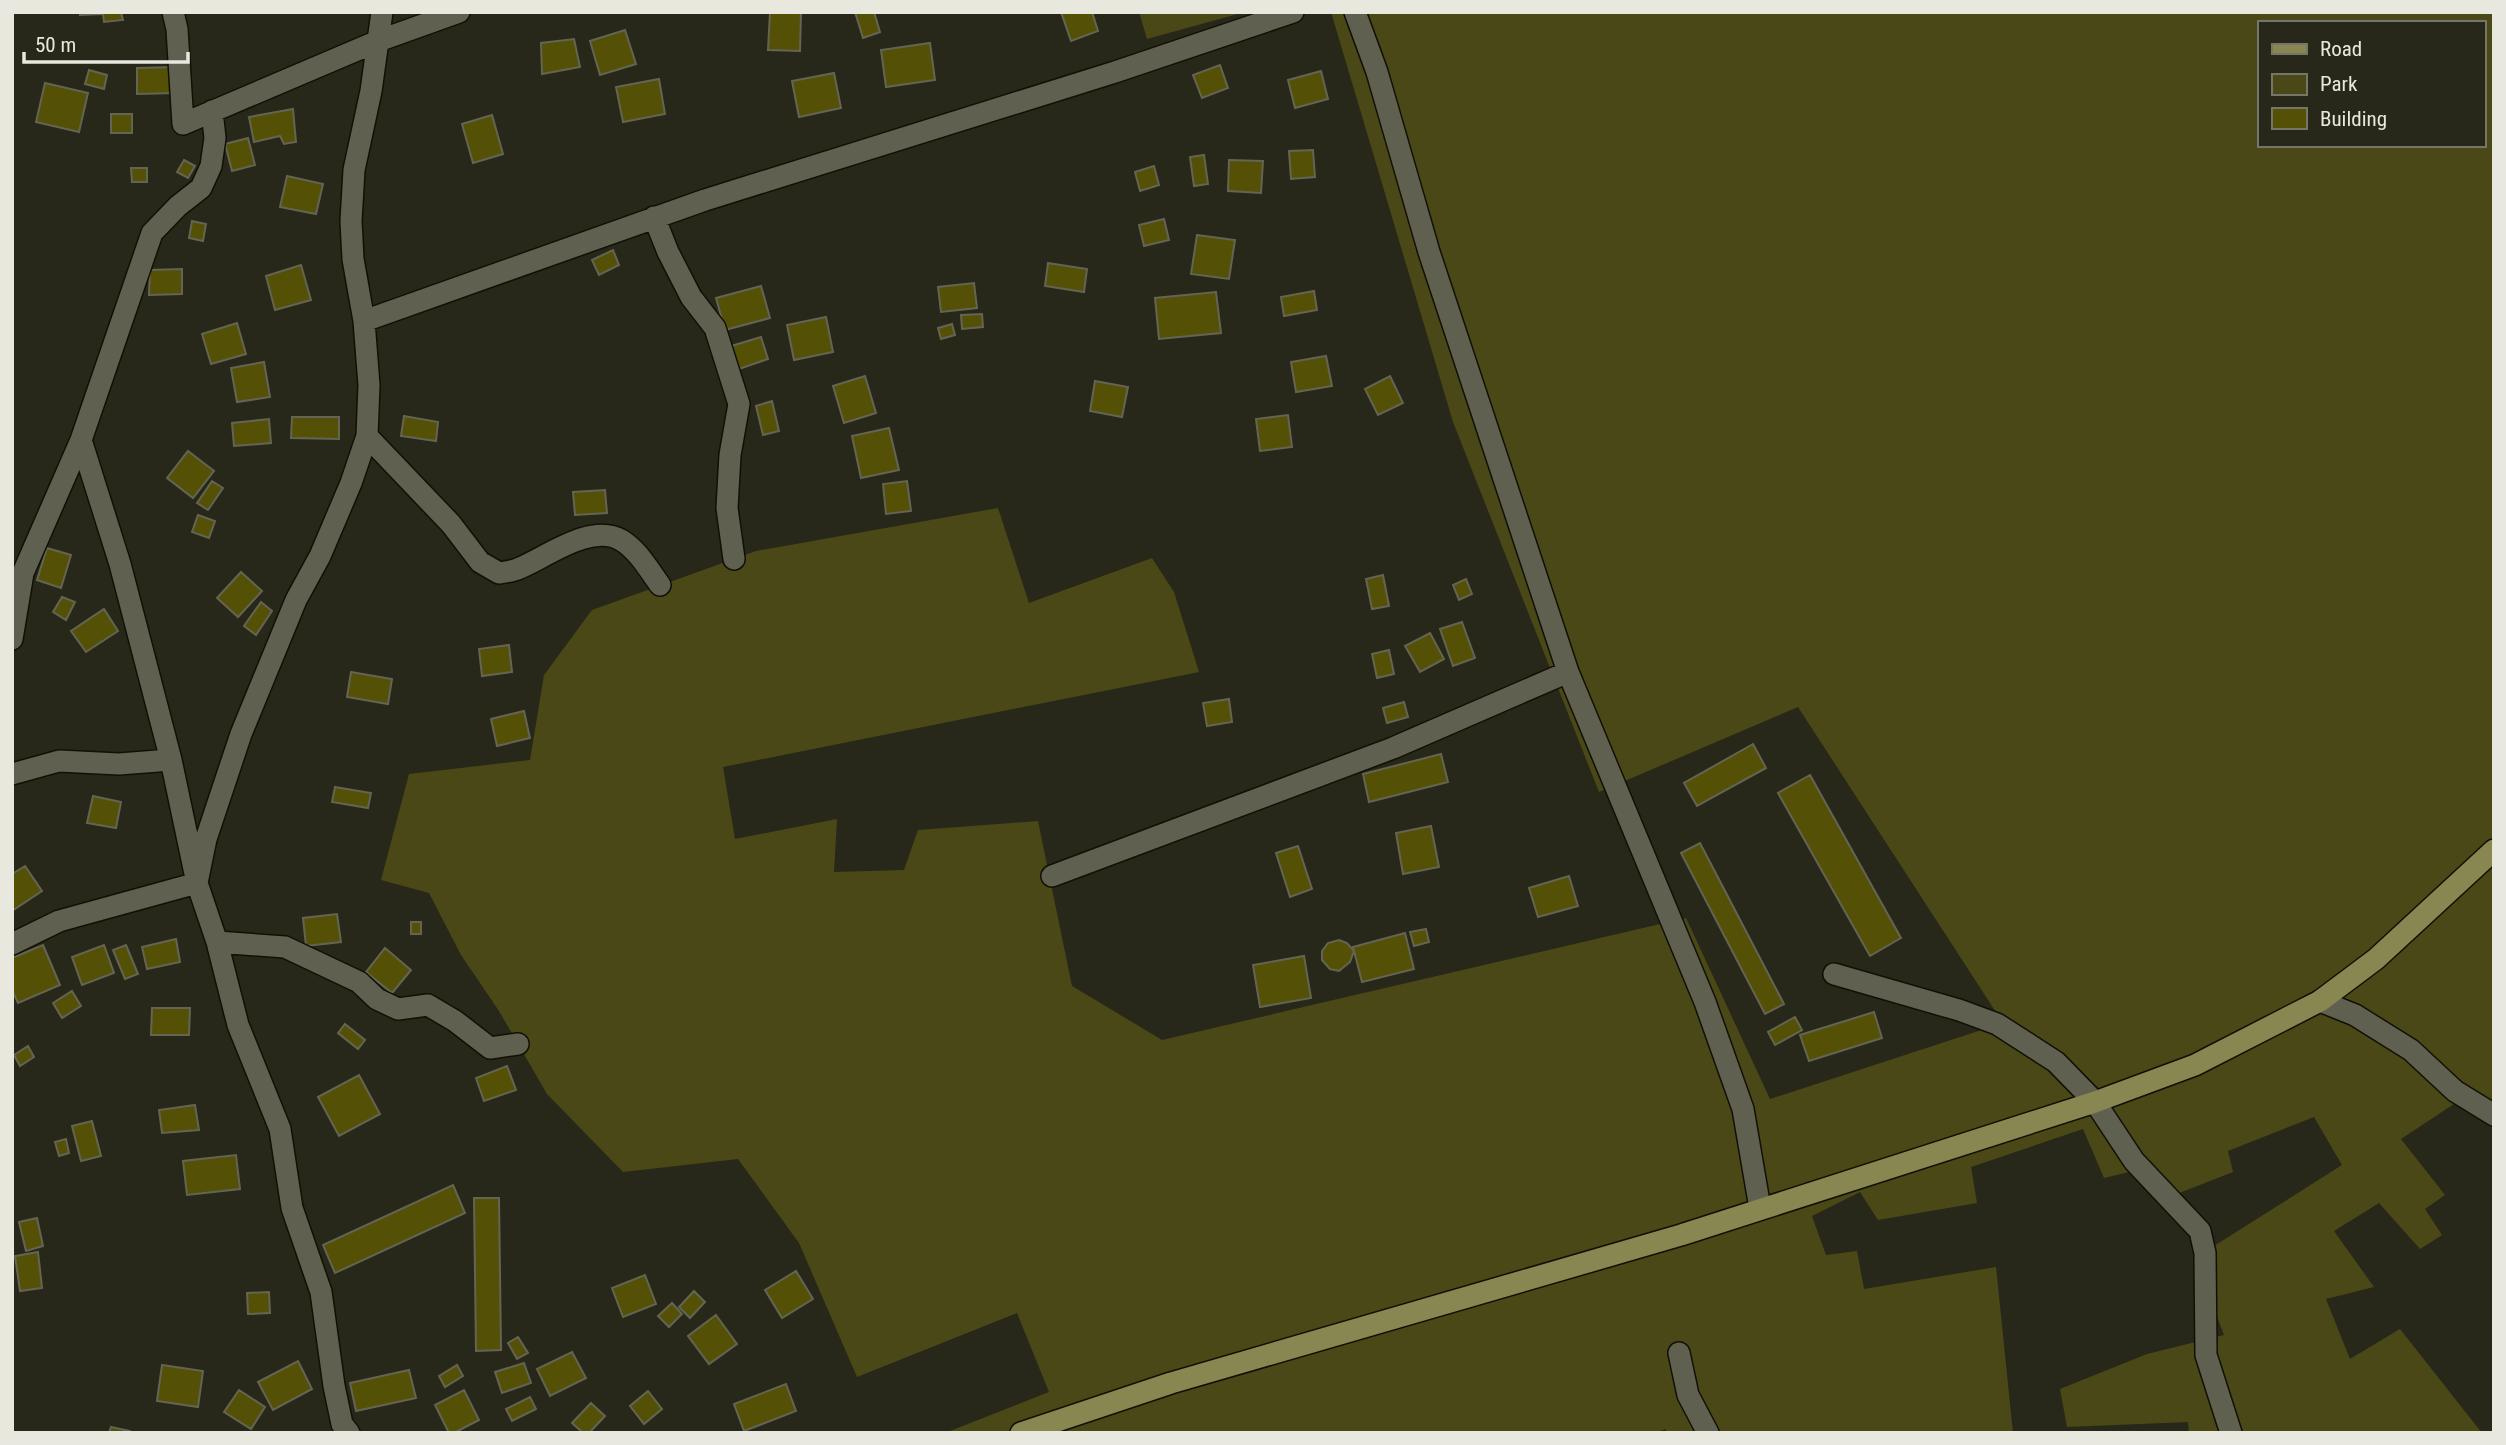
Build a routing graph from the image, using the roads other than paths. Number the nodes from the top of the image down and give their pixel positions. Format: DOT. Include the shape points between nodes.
graph roads {
  1 [pos="173,12"];
  2 [pos="382,12"];
  3 [pos="459,12"];
  4 [pos="1293,12"];
  5 [pos="1355,12"];
  6 [pos="378,41"];
  7 [pos="212,111"];
  8 [pos="654,217"];
  9 [pos="364,321"];
  10 [pos="367,436"];
  11 [pos="81,440"];
  12 [pos="734,559"];
  13 [pos="660,586"];
  14 [pos="12,639"];
  15 [pos="1568,672"];
  16 [pos="172,760"];
  17 [pos="12,774"];
  18 [pos="2494,850"];
  19 [pos="1052,876"];
  20 [pos="197,883"];
  21 [pos="216,942"];
  22 [pos="12,944"];
  23 [pos="1835,974"];
  24 [pos="2320,1001"];
  25 [pos="518,1044"];
  26 [pos="2095,1102"];
  27 [pos="2494,1115"];
  28 [pos="1760,1208"];
  29 [pos="1679,1353"];
  30 [pos="349,1433"];
  31 [pos="1021,1433"];
  32 [pos="1707,1433"];
  33 [pos="2231,1433"];
  1 -- 7 [label="street" via="184,124"];
  2 -- 6 [label="street"];
  3 -- 6 [label="street"];
  4 -- 8 [label="street"];
  5 -- 15 [label="street"];
  6 -- 7 [label="street"];
  6 -- 9 [label="street" via="354,170 351,221"];
  7 -- 11 [label="street" via="211,166 201,188 152,233"];
  8 -- 9 [label="street"];
  8 -- 12 [label="street" via="691,297 715,328 739,404 727,508"];
  9 -- 10 [label="street"];
  10 -- 13 [label="street" via="451,524 480,562 499,573 517,570 571,543 602,534 621,541 639,556"];
  10 -- 20 [label="street" via="241,734 206,839"];
  11 -- 14 [label="street" via="23,573"];
  11 -- 16 [label="street" via="120,564"];
  15 -- 19 [label="street" via="1393,748"];
  15 -- 28 [label="street" via="1709,1014 1743,1109"];
  16 -- 17 [label="street" via="119,764 59,761"];
  16 -- 20 [label="street"];
  18 -- 24 [label="main road" via="2376,959"];
  20 -- 21 [label="street"];
  20 -- 22 [label="street" via="59,921"];
  21 -- 25 [label="street" via="285,947 359,982 377,999 398,1009 428,1005 490,1048"];
  21 -- 30 [label="street" via="238,1026 280,1129 292,1208 321,1292 334,1386 342,1424"];
  23 -- 26 [label="street" via="1997,1024 2056,1062"];
  24 -- 26 [label="main road" via="2195,1065"];
  24 -- 27 [label="street" via="2355,1015 2412,1050 2455,1091"];
  26 -- 28 [label="main road"];
  26 -- 33 [label="street" via="2134,1161 2200,1231 2205,1253 2206,1355"];
  28 -- 31 [label="main road" via="1171,1383"];
  29 -- 32 [label="street" via="1688,1395"];
}
